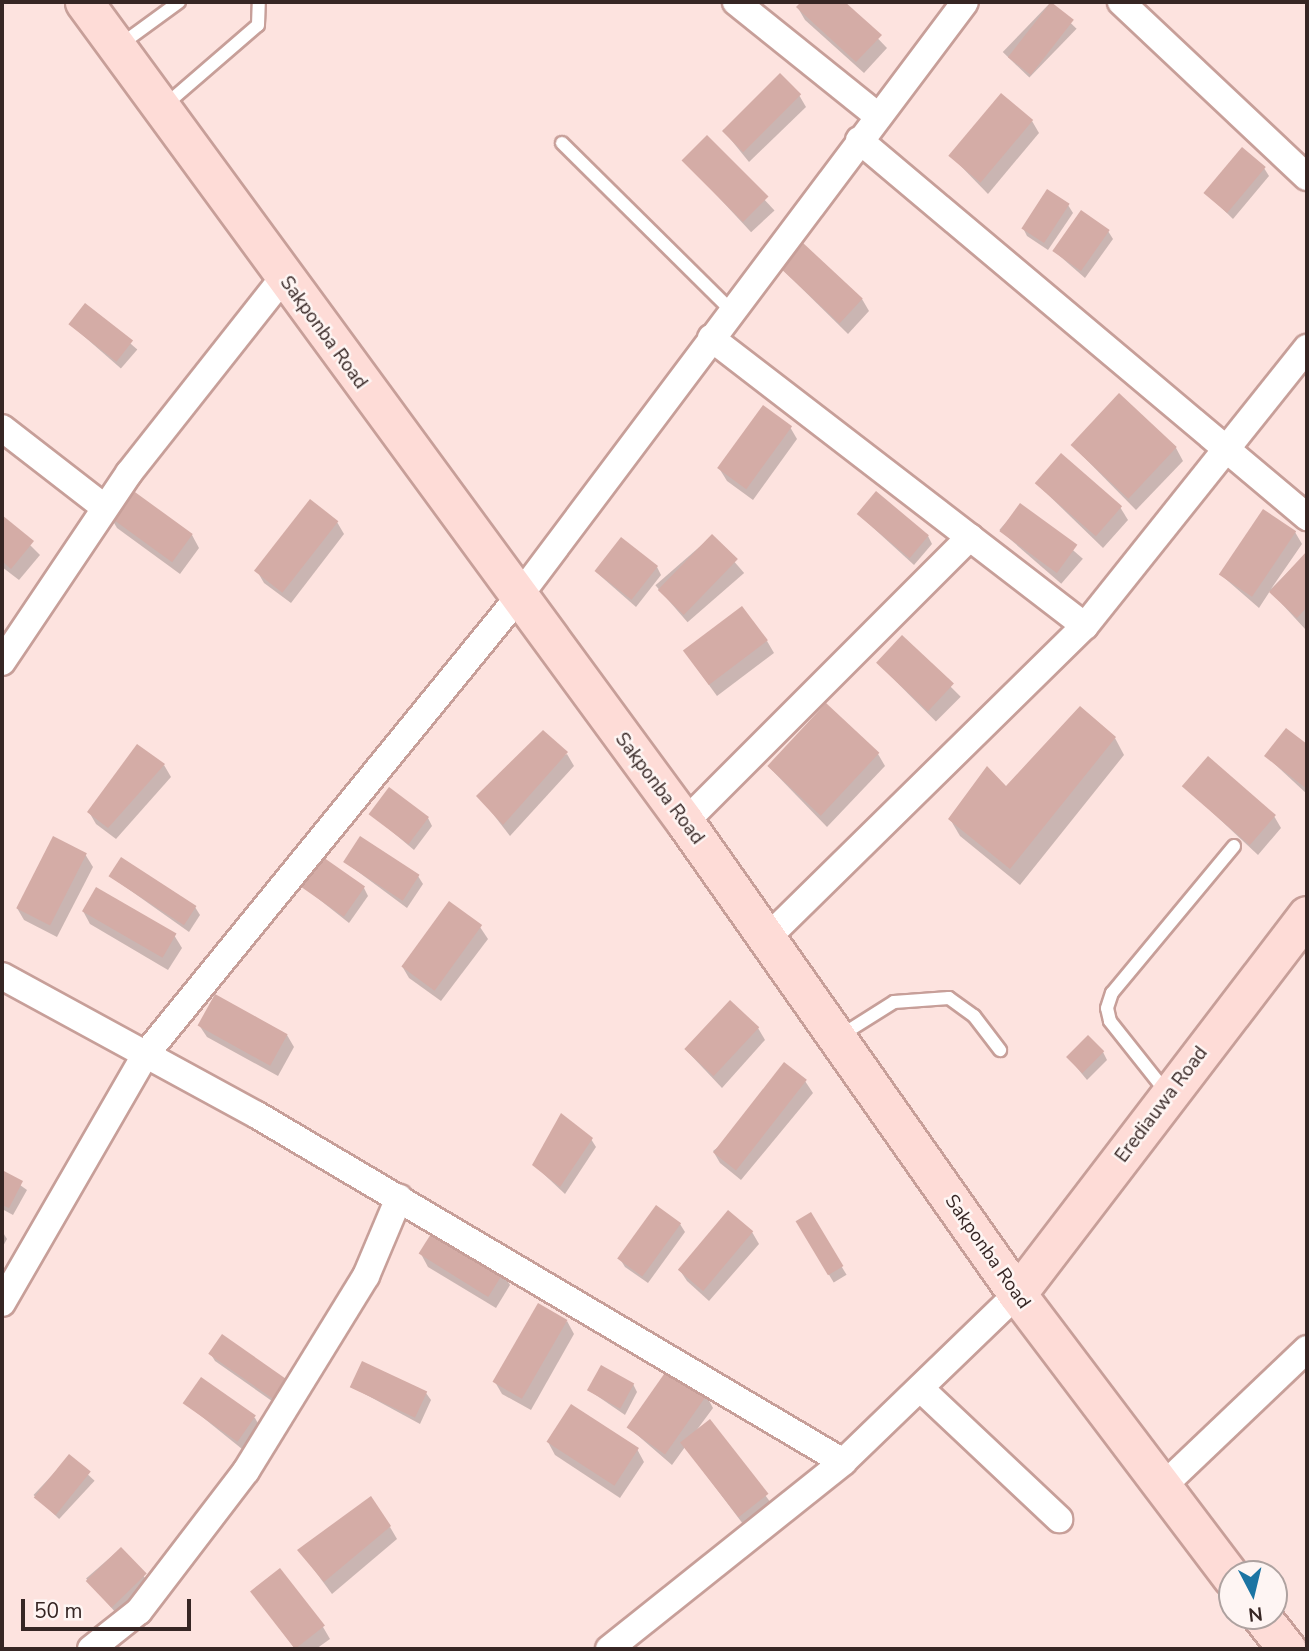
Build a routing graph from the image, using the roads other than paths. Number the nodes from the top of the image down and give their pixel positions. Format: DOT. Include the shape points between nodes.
graph roads {
  1 [pos="83,2"];
  2 [pos="179,2"];
  3 [pos="260,2"];
  4 [pos="736,2"];
  5 [pos="965,2"];
  6 [pos="1121,2"];
  7 [pos="118,47"];
  8 [pos="163,107"];
  9 [pos="878,116"];
  10 [pos="859,140"];
  11 [pos="562,143"];
  12 [pos="1307,177"];
  13 [pos="283,278"];
  14 [pos="732,310"];
  15 [pos="711,338"];
  16 [pos="1307,348"];
  17 [pos="2,428"];
  18 [pos="1226,454"];
  19 [pos="104,507"];
  20 [pos="1307,517"];
  21 [pos="970,537"];
  22 [pos="517,599"];
  23 [pos="1084,626"];
  24 [pos="2,662"];
  25 [pos="685,822"];
  26 [pos="1234,845"];
  27 [pos="1307,915"];
  28 [pos="766,939"];
  29 [pos="2,976"];
  30 [pos="836,1038"];
  31 [pos="1000,1050"];
  32 [pos="146,1054"];
  33 [pos="1169,1096"];
  34 [pos="399,1198"];
  35 [pos="1017,1294"];
  36 [pos="2,1303"];
  37 [pos="1307,1349"];
  38 [pos="921,1389"];
  39 [pos="843,1462"];
  40 [pos="1162,1487"];
  41 [pos="1059,1519"];
  42 [pos="1218,1560"];
  43 [pos="1272,1630"];
  44 [pos="91,1649"];
  45 [pos="609,1649"];
  46 [pos="1287,1649"];
  1 -- 7 [label="main road, Sakponba Road"];
  2 -- 7 [label="lane"];
  3 -- 8 [label="lane" via="258,25"];
  4 -- 9 [label="street"];
  5 -- 9 [label="street"];
  6 -- 12 [label="street"];
  7 -- 8 [label="main road, Sakponba Road"];
  8 -- 13 [label="main road, Sakponba Road"];
  9 -- 10 [label="street"];
  10 -- 14 [label="street"];
  10 -- 18 [label="street"];
  11 -- 14 [label="lane"];
  13 -- 19 [label="street"];
  13 -- 22 [label="main road, Sakponba Road"];
  14 -- 15 [label="street"];
  15 -- 21 [label="street"];
  15 -- 22 [label="street"];
  16 -- 18 [label="street"];
  17 -- 19 [label="street"];
  18 -- 20 [label="street"];
  18 -- 23 [label="street"];
  19 -- 24 [label="street"];
  21 -- 23 [label="street"];
  21 -- 25 [label="street"];
  22 -- 25 [label="main road, Sakponba Road"];
  22 -- 32 [label="street"];
  23 -- 28 [label="street"];
  25 -- 28 [label="main road, Sakponba Road"];
  26 -- 33 [label="lane" via="1112,993 1107,1008 1110,1021"];
  27 -- 33 [label="main road, Erediauwa Road"];
  28 -- 30 [label="main road, Sakponba Road"];
  29 -- 32 [label="street"];
  30 -- 31 [label="lane" via="894,1002 949,998 974,1016"];
  30 -- 35 [label="main road, Sakponba Road"];
  32 -- 34 [label="street"];
  32 -- 36 [label="street"];
  33 -- 35 [label="main road, Erediauwa Road"];
  34 -- 39 [label="street"];
  34 -- 44 [label="street" via="366,1276 247,1471 139,1611"];
  35 -- 38 [label="street"];
  35 -- 40 [label="main road, Sakponba Road"];
  37 -- 40 [label="street"];
  38 -- 39 [label="street"];
  38 -- 41 [label="street"];
  39 -- 45 [label="street"];
  40 -- 42 [label="main road, Sakponba Road"];
  43 -- 46 [label="main road"];
}
